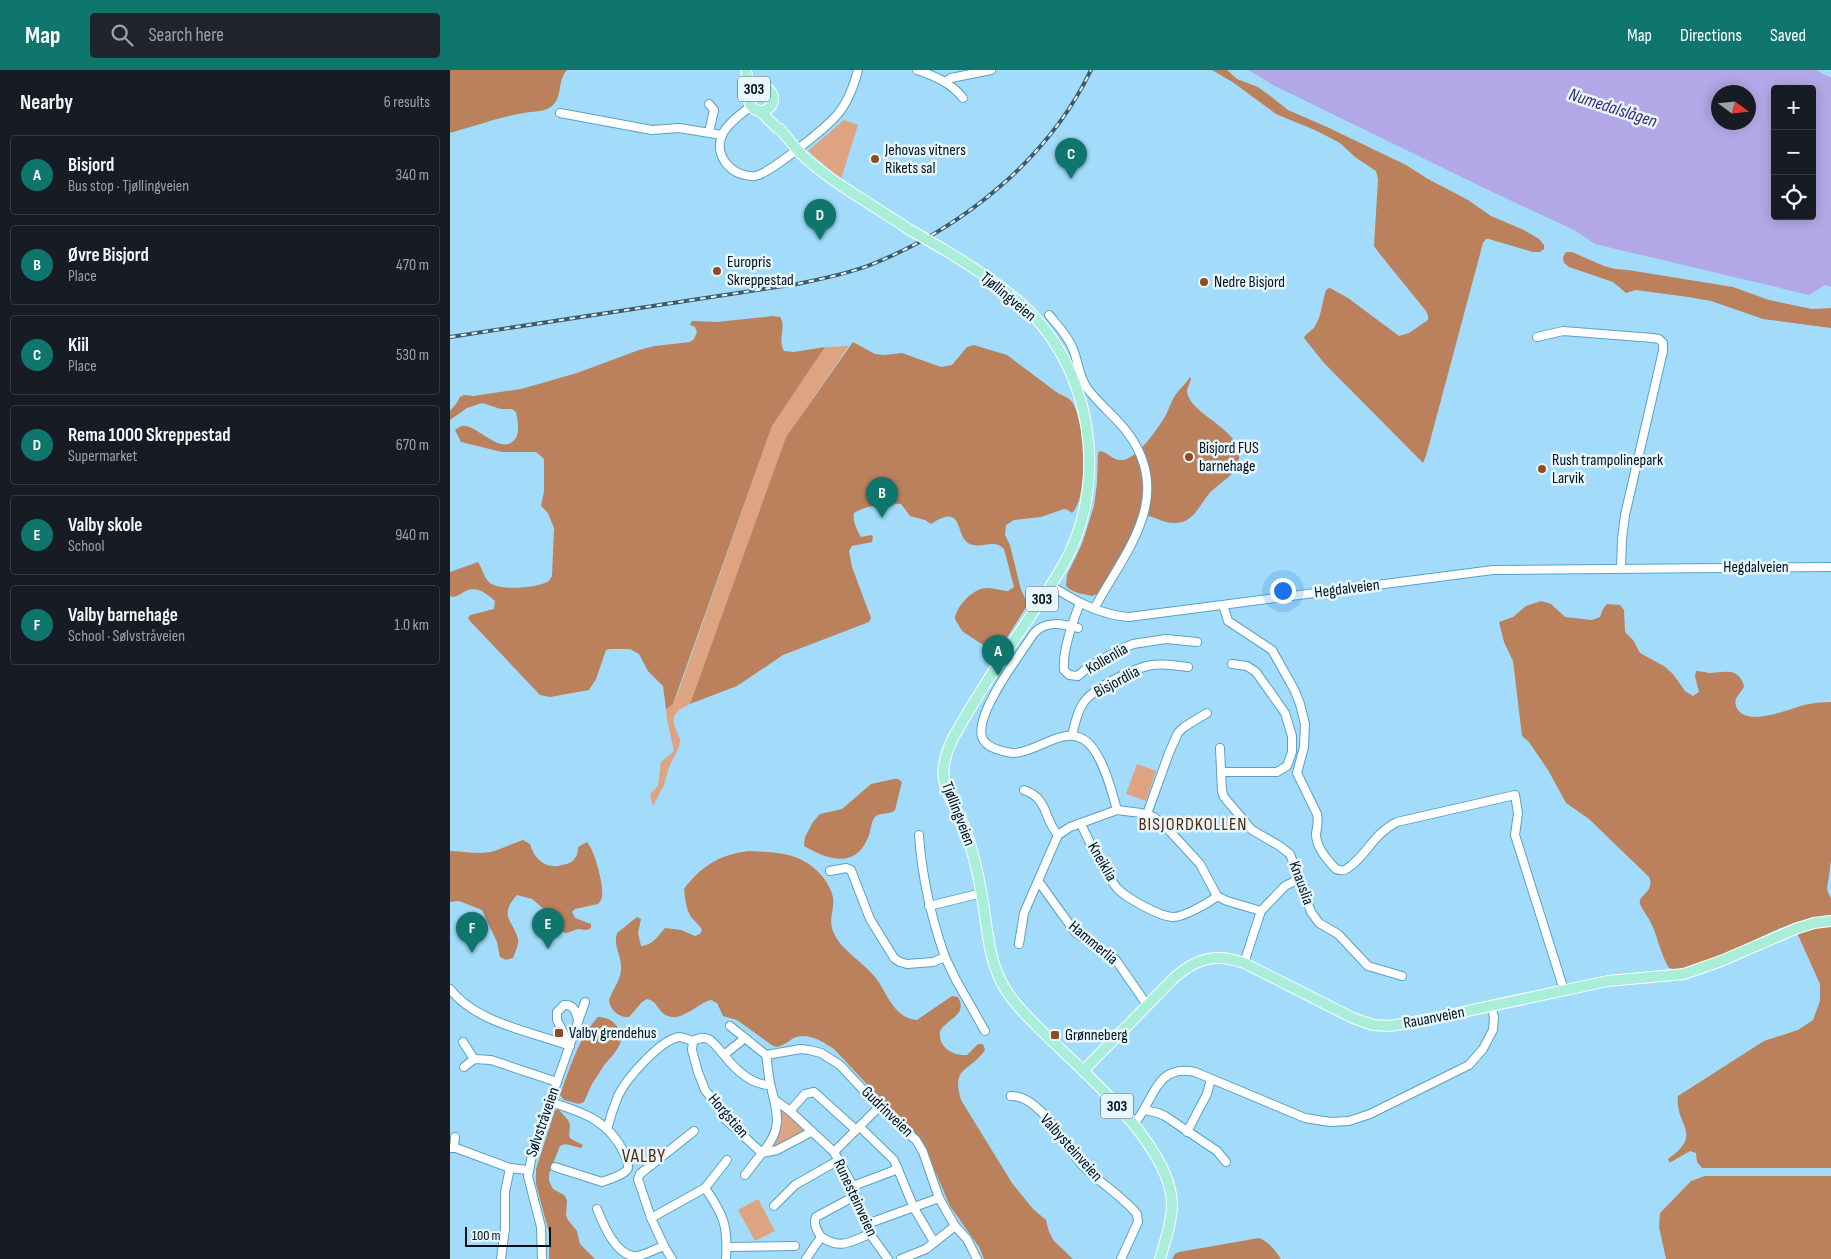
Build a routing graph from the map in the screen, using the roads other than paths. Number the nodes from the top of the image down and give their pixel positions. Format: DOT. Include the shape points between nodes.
graph roads {
  1 [pos="747,70"];
  2 [pos="858,70"];
  3 [pos="917,70"];
  4 [pos="991,70"];
  5 [pos="945,82"];
  6 [pos="763,87"];
  7 [pos="750,93"];
  8 [pos="963,98"];
  9 [pos="709,104"];
  10 [pos="773,104"];
  11 [pos="750,106"];
  12 [pos="761,112"];
  13 [pos="560,113"];
  14 [pos="780,129"];
  15 [pos="709,132"];
  16 [pos="722,135"];
  17 [pos="1049,315"];
  18 [pos="1537,336"];
  19 [pos="1831,567"];
  20 [pos="1621,568"];
  21 [pos="1050,586"];
  22 [pos="1080,603"];
  23 [pos="1223,605"];
  24 [pos="1094,608"];
  25 [pos="1075,627"];
  26 [pos="1197,642"];
  27 [pos="1232,664"];
  28 [pos="1188,666"];
  29 [pos="1207,712"];
  30 [pos="1072,735"];
  31 [pos="1220,748"];
  32 [pos="1221,772"];
  33 [pos="1024,790"];
  34 [pos="1117,810"];
  35 [pos="1147,814"];
  36 [pos="1081,824"];
  37 [pos="919,835"];
  38 [pos="1058,835"];
  39 [pos="830,871"];
  40 [pos="1299,879"];
  41 [pos="1039,882"];
  42 [pos="982,893"];
  43 [pos="1217,896"];
  44 [pos="929,906"];
  45 [pos="1261,912"];
  46 [pos="1831,921"];
  47 [pos="1019,944"];
  48 [pos="945,957"];
  49 [pos="1244,963"];
  50 [pos="1402,976"];
  51 [pos="1564,990"];
  52 [pos="451,994"];
  53 [pos="585,1002"];
  54 [pos="1147,1005"];
  55 [pos="1490,1006"];
  56 [pos="578,1021"];
  57 [pos="730,1026"];
  58 [pos="985,1031"];
  59 [pos="745,1038"];
  60 [pos="464,1042"];
  61 [pos="693,1042"];
  62 [pos="570,1046"];
  63 [pos="724,1055"];
  64 [pos="766,1055"];
  65 [pos="474,1059"];
  66 [pos="464,1066"];
  67 [pos="1083,1070"];
  68 [pos="1211,1078"];
  69 [pos="557,1082"];
  70 [pos="770,1085"];
  71 [pos="1011,1096"];
  72 [pos="775,1100"];
  73 [pos="550,1102"];
  74 [pos="879,1107"];
  75 [pos="1145,1110"];
  76 [pos="790,1111"];
  77 [pos="1133,1125"];
  78 [pos="858,1128"];
  79 [pos="607,1129"];
  80 [pos="694,1131"];
  81 [pos="811,1132"];
  82 [pos="1187,1132"];
  83 [pos="455,1137"];
  84 [pos="452,1148"];
  85 [pos="834,1152"];
  86 [pos="762,1153"];
  87 [pos="727,1160"];
  88 [pos="839,1160"];
  89 [pos="1226,1162"];
  90 [pos="555,1167"];
  91 [pos="510,1168"];
  92 [pos="898,1169"];
  93 [pos="528,1170"];
  94 [pos="745,1175"];
  95 [pos="853,1186"];
  96 [pos="704,1188"];
  97 [pos="855,1196"];
  98 [pos="939,1198"];
  99 [pos="774,1206"];
  100 [pos="914,1208"];
  101 [pos="597,1209"];
  102 [pos="651,1218"];
  103 [pos="867,1224"];
  104 [pos="955,1226"];
  105 [pos="870,1234"];
  106 [pos="821,1237"];
  107 [pos="934,1242"];
  108 [pos="664,1246"];
  109 [pos="796,1246"];
  110 [pos="727,1247"];
  111 [pos="917,1256"];
  112 [pos="501,1259"];
  113 [pos="542,1259"];
  114 [pos="672,1259"];
  115 [pos="726,1259"];
  116 [pos="806,1259"];
  117 [pos="888,1259"];
  118 [pos="901,1259"];
  119 [pos="977,1259"];
  120 [pos="1121,1259"];
  121 [pos="1160,1259"];
  1 -- 6 [label="main road, 303"];
  1 -- 7 [label="main road, 303"];
  2 -- 16 [label="street" via="850,95 838,115 765,173 750,176 729,167 721,154"];
  3 -- 5 [label="street"];
  4 -- 5 [label="street"];
  5 -- 8 [label="street"];
  6 -- 7 [label="main road, 303"];
  6 -- 10 [label="main road, 303" via="771,93"];
  7 -- 11 [label="main road, 303"];
  9 -- 15 [label="street" via="714,110"];
  10 -- 12 [label="main road, 303"];
  10 -- 14 [label="main road, 303"];
  11 -- 12 [label="main road, 303"];
  11 -- 16 [label="street" via="726,127"];
  12 -- 14 [label="main road, 303"];
  13 -- 15 [label="street" via="652,130 679,128"];
  14 -- 21 [label="main road, Tjøllingveien / 303, bridge" via="826,176 995,283 1032,314 1059,351 1078,393 1085,419 1089,478 1075,541"];
  15 -- 16 [label="street"];
  17 -- 24 [label="street" via="1073,349 1085,385 1121,423 1146,467 1146,498 1138,532"];
  18 -- 20 [label="street" via="1563,331 1653,338 1663,344 1625,515"];
  19 -- 20 [label="street, Hegdalveien"];
  20 -- 23 [label="street, Hegdalveien" via="1483,571"];
  21 -- 22 [label="street, Hegdalveien"];
  21 -- 42 [label="main road, Tjøllingveien / 303" via="953,738 945,758 946,788 969,838"];
  22 -- 24 [label="street, Hegdalveien"];
  22 -- 25 [label="street"];
  23 -- 24 [label="street, Hegdalveien" via="1129,617 1106,614"];
  23 -- 51 [label="street" via="1228,621 1272,650 1298,698 1305,730 1297,773 1319,820 1316,837 1320,847 1336,869 1349,867 1376,837 1397,822 1515,795 1518,813 1515,835"];
  25 -- 26 [label="street, Kollenlia" via="1064,667 1066,674 1074,677 1133,644 1166,639"];
  25 -- 30 [label="street" via="1044,625 1034,633 989,703 982,732 989,746 1013,753"];
  27 -- 32 [label="street" via="1247,666 1256,672 1285,713 1292,736 1292,752 1287,766 1277,772"];
  28 -- 30 [label="street, Bisjordlia" via="1163,664 1144,667 1099,690 1080,707"];
  29 -- 35 [label="street" via="1178,733"];
  30 -- 34 [label="street" via="1094,748"];
  31 -- 32 [label="street, Knauslia"];
  32 -- 40 [label="street, Knauslia" via="1222,791 1229,803 1252,830 1290,854"];
  33 -- 38 [label="street" via="1039,799"];
  34 -- 35 [label="street, Kneiklia"];
  34 -- 36 [label="street, Kneiklia"];
  35 -- 43 [label="street, Kneiklia" via="1160,821 1200,864"];
  36 -- 38 [label="street"];
  36 -- 43 [label="street, Kneiklia" via="1116,886 1131,899 1175,917 1211,902"];
  37 -- 44 [label="street"];
  38 -- 41 [label="street"];
  39 -- 48 [label="street" via="851,870 870,919 897,960 903,964 915,964"];
  40 -- 45 [label="street" via="1285,886"];
  40 -- 50 [label="street, Knauslia" via="1318,923 1338,934 1368,966"];
  41 -- 47 [label="street" via="1024,913"];
  41 -- 54 [label="street, Hammerlia" via="1075,932 1116,960"];
  42 -- 44 [label="street"];
  42 -- 67 [label="main road, Tjøllingveien / 303" via="993,962 1005,990"];
  43 -- 45 [label="street"];
  44 -- 48 [label="street"];
  45 -- 49 [label="street"];
  46 -- 51 [label="main road, Rauanveien" via="1795,929 1684,974 1613,980"];
  48 -- 58 [label="street"];
  49 -- 54 [label="main road, Rauanveien" via="1218,958 1195,962 1175,976"];
  49 -- 55 [label="main road, Rauanveien" via="1373,1025 1407,1024"];
  51 -- 55 [label="main road, Rauanveien"];
  52 -- 62 [label="street" via="477,1013 497,1022"];
  53 -- 56 [label="street, Sølvstråveien"];
  54 -- 67 [label="main road, Rauanveien"];
  55 -- 68 [label="street" via="1494,1017 1493,1030 1469,1065 1370,1114 1349,1121 1306,1118"];
  56 -- 62 [label="street, Sølvstråveien"];
  56 -- 62 [label="street" via="573,1007 564,1005 559,1009 557,1020"];
  57 -- 59 [label="street"];
  59 -- 63 [label="street"];
  59 -- 64 [label="street"];
  60 -- 65 [label="street"];
  61 -- 63 [label="street" via="702,1037 709,1039"];
  61 -- 79 [label="street" via="681,1037 656,1050 625,1084"];
  61 -- 86 [label="street, Horgstien" via="692,1050 705,1090 726,1118"];
  62 -- 69 [label="street, Sølvstråveien"];
  63 -- 70 [label="street" via="744,1076"];
  64 -- 70 [label="street, Horgstien"];
  64 -- 74 [label="street, Gudrinveien" via="801,1049 821,1053 840,1065"];
  65 -- 66 [label="street"];
  65 -- 69 [label="street" via="491,1060"];
  67 -- 77 [label="main road, Tjøllingveien / 303"];
  68 -- 75 [label="street" via="1188,1070 1174,1072 1159,1082"];
  68 -- 82 [label="street" via="1207,1094"];
  69 -- 73 [label="street, Sølvstråveien"];
  70 -- 72 [label="street, Horgstien"];
  71 -- 120 [label="street, Valbysteinveien" via="1025,1099 1052,1123 1083,1166 1137,1214 1138,1222"];
  72 -- 76 [label="street, Runesteinveien"];
  72 -- 86 [label="street, Horgstien" via="778,1121 771,1143"];
  73 -- 79 [label="street" via="581,1112"];
  73 -- 93 [label="street, Sølvstråveien"];
  74 -- 78 [label="street"];
  74 -- 98 [label="street, Gudrinveien" via="916,1140"];
  75 -- 77 [label="street"];
  75 -- 82 [label="street" via="1158,1113"];
  76 -- 78 [label="street" via="805,1094 814,1092"];
  76 -- 81 [label="street, Runesteinveien"];
  77 -- 121 [label="main road, Tjøllingveien / 303" via="1166,1174 1171,1192 1172,1214"];
  78 -- 85 [label="street"];
  78 -- 92 [label="street" via="894,1160"];
  79 -- 90 [label="street" via="626,1159 628,1169 623,1173 602,1182"];
  80 -- 102 [label="street" via="640,1174 638,1179"];
  81 -- 85 [label="street, Runesteinveien"];
  81 -- 86 [label="street" via="776,1150"];
  82 -- 89 [label="street" via="1217,1151"];
  83 -- 84 [label="street"];
  84 -- 91 [label="street"];
  85 -- 88 [label="street, Runesteinveien"];
  86 -- 94 [label="street"];
  87 -- 96 [label="street"];
  88 -- 95 [label="street, Runesteinveien"];
  88 -- 99 [label="street" via="795,1185"];
  91 -- 93 [label="street"];
  91 -- 112 [label="street" via="505,1192"];
  92 -- 95 [label="street"];
  92 -- 100 [label="street"];
  93 -- 113 [label="street, Sølvstråveien" via="542,1236"];
  95 -- 97 [label="street, Runesteinveien"];
  96 -- 102 [label="street"];
  96 -- 110 [label="street" via="725,1221"];
  97 -- 103 [label="street, Runesteinveien"];
  97 -- 106 [label="street" via="816,1217 815,1226"];
  98 -- 100 [label="street"];
  98 -- 104 [label="street, Gudrinveien"];
  100 -- 103 [label="street"];
  100 -- 107 [label="street"];
  101 -- 108 [label="street" via="618,1248 629,1255 636,1256"];
  102 -- 108 [label="street"];
  103 -- 105 [label="street, Runesteinveien"];
  104 -- 107 [label="street"];
  104 -- 119 [label="street, Gudrinveien" via="967,1238"];
  105 -- 106 [label="street" via="839,1245"];
  105 -- 117 [label="street, Runesteinveien"];
  106 -- 116 [label="street"];
  107 -- 111 [label="street"];
  108 -- 114 [label="street"];
  109 -- 110 [label="street"];
  110 -- 115 [label="street"];
  111 -- 118 [label="street"];
}
